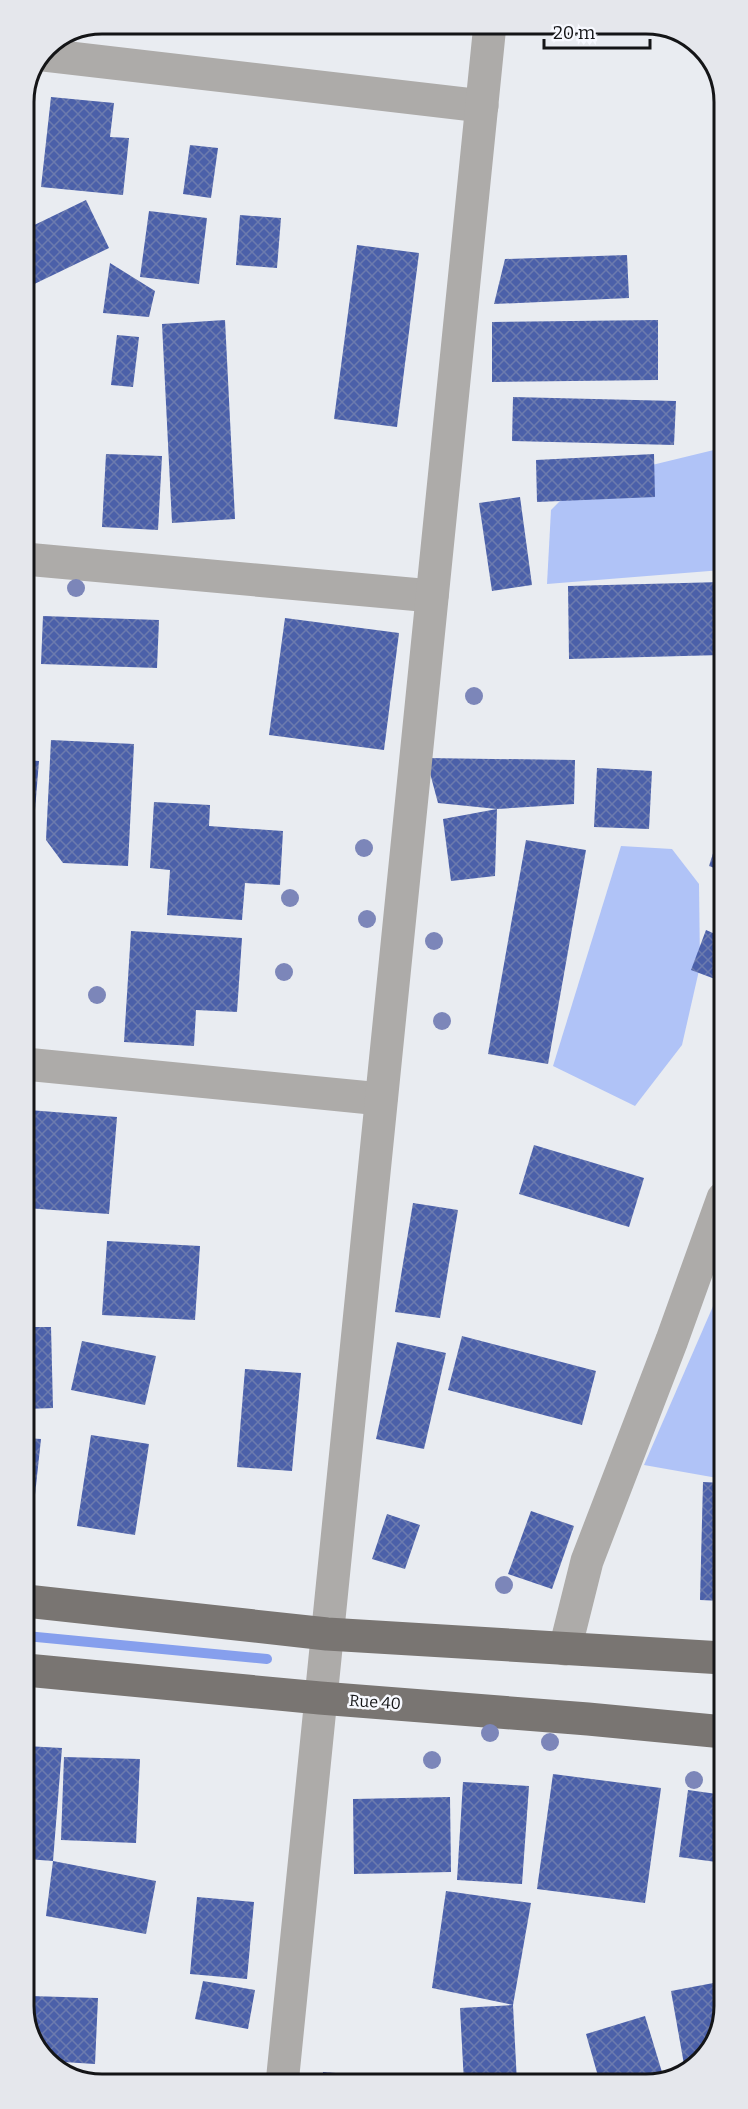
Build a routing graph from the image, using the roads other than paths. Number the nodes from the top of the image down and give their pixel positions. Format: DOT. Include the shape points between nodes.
graph roads {
  1 [pos="489,35"];
  2 [pos="53,56"];
  3 [pos="482,106"];
  4 [pos="35,560"];
  5 [pos="432,596"];
  6 [pos="35,1065"];
  7 [pos="381,1099"];
  8 [pos="714,1223"];
  9 [pos="35,1602"];
  10 [pos="327,1634"];
  11 [pos="566,1649"];
  12 [pos="714,1657"];
  13 [pos="35,1671"];
  14 [pos="321,1698"];
  15 [pos="714,1731"];
  16 [pos="283,2074"];
  1 -- 3 [label="street"];
  2 -- 3 [label="street"];
  3 -- 5 [label="street"];
  4 -- 5 [label="street"];
  5 -- 7 [label="street"];
  6 -- 7 [label="street"];
  7 -- 10 [label="street"];
  8 -- 11 [label="street" via="587,1561"];
  9 -- 10 [label="main road"];
  10 -- 11 [label="main road"];
  10 -- 14 [label="street"];
  11 -- 12 [label="main road"];
  13 -- 14 [label="main road, Rue 40"];
  14 -- 15 [label="main road, Rue 40"];
  14 -- 16 [label="street"];
}
